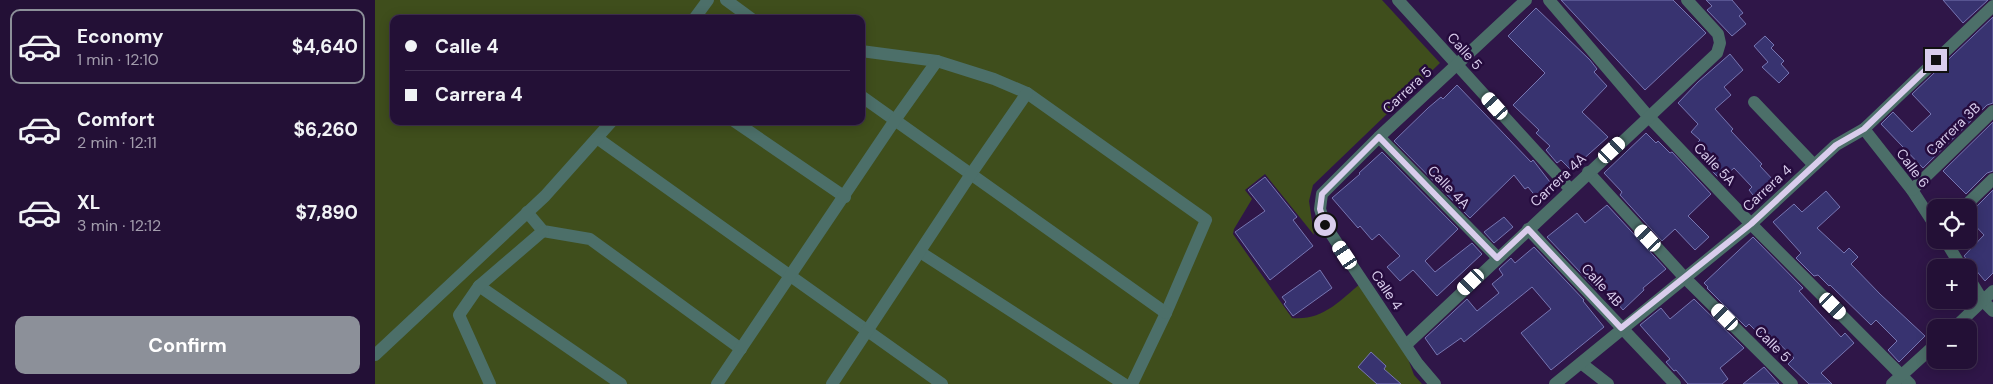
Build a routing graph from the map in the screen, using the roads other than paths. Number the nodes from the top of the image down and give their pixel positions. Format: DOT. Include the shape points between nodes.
graph roads {
  1 [pos="708,0"];
  2 [pos="726,0"];
  3 [pos="1398,0"];
  4 [pos="1526,0"];
  5 [pos="1549,0"];
  6 [pos="1687,0"];
  7 [pos="1993,6"];
  8 [pos="697,15"];
  9 [pos="747,15"];
  10 [pos="865,52"];
  11 [pos="937,61"];
  12 [pos="1457,64"];
  13 [pos="1027,93"];
  14 [pos="865,99"];
  15 [pos="1754,102"];
  16 [pos="1993,111"];
  17 [pos="1648,116"];
  18 [pos="895,120"];
  19 [pos="608,125"];
  20 [pos="741,125"];
  21 [pos="1864,129"];
  22 [pos="1379,137"];
  23 [pos="597,138"];
  24 [pos="1814,165"];
  25 [pos="1588,172"];
  26 [pos="971,174"];
  27 [pos="1993,179"];
  28 [pos="1570,190"];
  29 [pos="1912,190"];
  30 [pos="845,197"];
  31 [pos="1972,199"];
  32 [pos="1320,209"];
  33 [pos="527,212"];
  34 [pos="1927,213"];
  35 [pos="1751,224"];
  36 [pos="1528,229"];
  37 [pos="543,231"];
  38 [pos="920,252"];
  39 [pos="1497,258"];
  40 [pos="791,276"];
  41 [pos="1685,277"];
  42 [pos="479,286"];
  43 [pos="1977,291"];
  44 [pos="1993,291"];
  45 [pos="1983,301"];
  46 [pos="1993,311"];
  47 [pos="1166,313"];
  48 [pos="1964,319"];
  49 [pos="1621,328"];
  50 [pos="867,331"];
  51 [pos="1406,345"];
  52 [pos="741,349"];
  53 [pos="375,355"];
  54 [pos="1927,355"];
  55 [pos="1581,363"];
  56 [pos="1906,380"];
  57 [pos="490,384"];
  58 [pos="621,384"];
  59 [pos="717,384"];
  60 [pos="832,384"];
  61 [pos="942,384"];
  62 [pos="1123,384"];
  63 [pos="1132,384"];
  64 [pos="1435,384"];
  65 [pos="1555,384"];
  66 [pos="1608,384"];
  67 [pos="1675,384"];
  68 [pos="1792,384"];
  69 [pos="1892,384"];
  1 -- 8 [label="street"];
  2 -- 9 [label="street"];
  3 -- 12 [label="street, Calle 5"];
  4 -- 12 [label="street, Carrera 5"];
  5 -- 17 [label="street, Calle 5A"];
  6 -- 17 [label="street, Carrera 4A" via="1718,34 1721,43 1717,53"];
  7 -- 21 [label="street, Carrera 4"];
  10 -- 11 [label="street"];
  11 -- 13 [label="street" via="994,78"];
  11 -- 18 [label="street"];
  12 -- 22 [label="street, Carrera 5"];
  12 -- 28 [label="street, Calle 5"];
  13 -- 26 [label="street"];
  13 -- 47 [label="street" via="1205,220"];
  14 -- 18 [label="street"];
  15 -- 24 [label="street"];
  16 -- 29 [label="street, Carrera 3B"];
  17 -- 25 [label="street, Carrera 4A"];
  17 -- 35 [label="street, Calle 5A"];
  18 -- 26 [label="street"];
  18 -- 30 [label="street"];
  19 -- 23 [label="street"];
  20 -- 30 [label="street"];
  21 -- 24 [label="street, Carrera 4" via="1836,145"];
  21 -- 29 [label="street, Calle 6"];
  22 -- 32 [label="street, Carrera 5" via="1322,194"];
  22 -- 39 [label="street, Calle 4A"];
  23 -- 33 [label="street"];
  23 -- 40 [label="street"];
  24 -- 35 [label="street, Carrera 4"];
  25 -- 28 [label="street, Carrera 4A"];
  25 -- 41 [label="street, Calle 5"];
  26 -- 38 [label="street"];
  26 -- 47 [label="street"];
  27 -- 31 [label="street"];
  28 -- 36 [label="street, Carrera 4A"];
  29 -- 34 [label="street, Calle 6"];
  30 -- 40 [label="street"];
  32 -- 51 [label="street, Calle 4" via="1325,225"];
  33 -- 37 [label="street"];
  33 -- 53 [label="street"];
  35 -- 41 [label="street, Carrera 4"];
  35 -- 56 [label="street, Calle 5A"];
  36 -- 39 [label="street, Carrera 4A"];
  36 -- 49 [label="street, Calle 4B"];
  37 -- 42 [label="street"];
  37 -- 52 [label="street" via="590,239"];
  38 -- 50 [label="street"];
  38 -- 62 [label="street"];
  39 -- 51 [label="street, Carrera 4A"];
  40 -- 50 [label="street"];
  40 -- 52 [label="street"];
  41 -- 49 [label="street, Carrera 4"];
  41 -- 68 [label="street, Calle 5"];
  42 -- 57 [label="street" via="459,315"];
  42 -- 58 [label="street"];
  43 -- 45 [label="street"];
  44 -- 45 [label="street"];
  45 -- 46 [label="street"];
  45 -- 48 [label="street"];
  47 -- 63 [label="street"];
  49 -- 55 [label="street, Carrera 4"];
  49 -- 67 [label="street, Calle 4B"];
  50 -- 60 [label="street"];
  50 -- 61 [label="street"];
  51 -- 64 [label="street, Calle 4" via="1417,364"];
  52 -- 59 [label="street"];
  54 -- 56 [label="street"];
  55 -- 65 [label="street, Carrera 4"];
  55 -- 66 [label="street"];
  56 -- 69 [label="street"];
}
